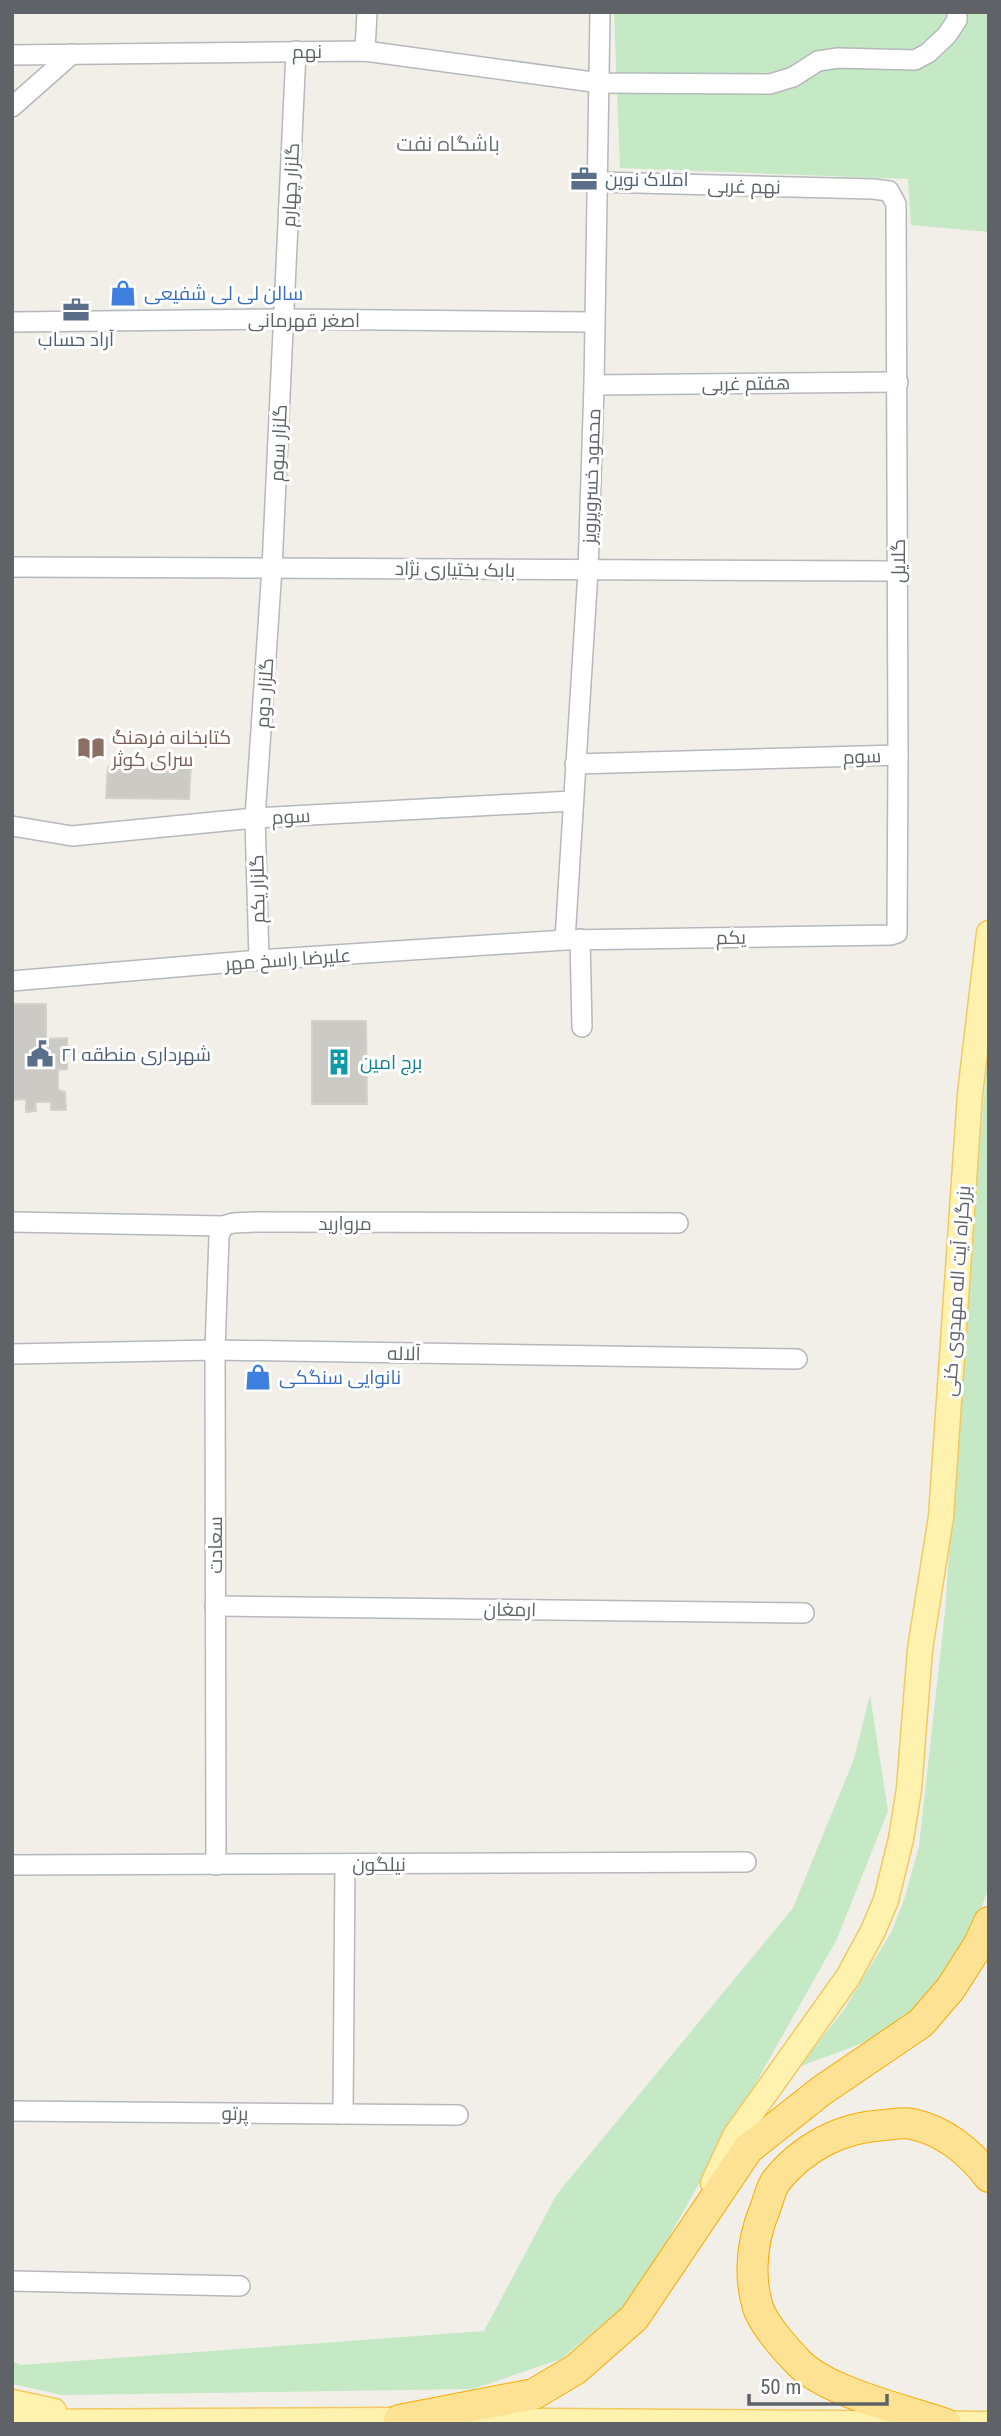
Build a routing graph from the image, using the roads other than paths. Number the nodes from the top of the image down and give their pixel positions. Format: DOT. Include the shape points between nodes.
graph roads {
  1 [pos="367,12"];
  2 [pos="600,12"];
  3 [pos="957,12"];
  4 [pos="296,51"];
  5 [pos="365,51"];
  6 [pos="72,54"];
  7 [pos="12,55"];
  8 [pos="600,83"];
  9 [pos="12,107"];
  10 [pos="598,182"];
  11 [pos="889,191"];
  12 [pos="284,319"];
  13 [pos="12,322"];
  14 [pos="595,322"];
  15 [pos="898,382"];
  16 [pos="594,385"];
  17 [pos="12,568"];
  18 [pos="272,568"];
  19 [pos="588,571"];
  20 [pos="898,571"];
  21 [pos="898,755"];
  22 [pos="575,764"];
  23 [pos="572,801"];
  24 [pos="255,818"];
  25 [pos="12,826"];
  26 [pos="897,933"];
  27 [pos="989,933"];
  28 [pos="572,940"];
  29 [pos="258,960"];
  30 [pos="12,981"];
  31 [pos="582,1027"];
  32 [pos="12,1222"];
  33 [pos="678,1223"];
  34 [pos="223,1226"];
  35 [pos="215,1350"];
  36 [pos="12,1354"];
  37 [pos="797,1359"];
  38 [pos="215,1606"];
  39 [pos="804,1612"];
  40 [pos="746,1863"];
  41 [pos="345,1864"];
  42 [pos="12,1865"];
  43 [pos="216,1865"];
  44 [pos="989,1922"];
  45 [pos="12,2111"];
  46 [pos="343,2114"];
  47 [pos="458,2115"];
  48 [pos="989,2177"];
  49 [pos="684,2244"];
  50 [pos="12,2281"];
  51 [pos="240,2286"];
  52 [pos="12,2402"];
  53 [pos="399,2420"];
  54 [pos="113,2421"];
  55 [pos="12,2422"];
  56 [pos="946,2424"];
  57 [pos="988,2424"];
  1 -- 5 [label="street"];
  2 -- 8 [label="street, محمود خسروپرویز"];
  3 -- 8 [label="street, نهم" via="947,35 915,60 818,61 793,77 770,83"];
  4 -- 5 [label="street, نهم"];
  4 -- 6 [label="street, نهم"];
  4 -- 12 [label="street, گلزار چهارم"];
  5 -- 8 [label="street, نهم"];
  6 -- 7 [label="street, نهم"];
  6 -- 9 [label="street"];
  8 -- 10 [label="street, محمود خسروپرویز"];
  10 -- 11 [label="street, نهم غربی"];
  10 -- 14 [label="street, محمود خسروپرویز"];
  11 -- 15 [label="street, گلایل" via="895,204"];
  12 -- 13 [label="street, اصغر قهرمانی"];
  12 -- 14 [label="street, اصغر قهرمانی"];
  12 -- 18 [label="street, گلزار سوم"];
  14 -- 16 [label="street, محمود خسروپرویز"];
  15 -- 16 [label="street, هفتم غربی"];
  15 -- 20 [label="street, گلایل"];
  16 -- 19 [label="street, محمود خسروپرویز"];
  17 -- 18 [label="street, بابک بختیاری نژاد"];
  18 -- 19 [label="street, بابک بختیاری نژاد"];
  18 -- 24 [label="street, گلزار دوم"];
  19 -- 20 [label="street, بابک بختیاری نژاد"];
  19 -- 22 [label="street, محمود خسروپرویز"];
  20 -- 21 [label="street, گلایل"];
  21 -- 22 [label="street, سوم"];
  21 -- 26 [label="street, گلایل"];
  22 -- 23 [label="street, محمود خسروپرویز"];
  23 -- 24 [label="street, سوم"];
  23 -- 28 [label="street, محمود خسروپرویز"];
  24 -- 25 [label="street, سوم" via="72,836"];
  24 -- 29 [label="street, گلزار یکم"];
  26 -- 28 [label="street, یکم"];
  27 -- 49 [label="main road, بزرگراه آیت اله مهدوی کنی" via="970,1094 941,1517 920,1649 901,1839 873,1931 848,1976 736,2136"];
  28 -- 29 [label="street, علیرضا راسخ مهر"];
  28 -- 31 [label="street, محمود خسروپرویز"];
  29 -- 30 [label="street, علیرضا راسخ مهر"];
  32 -- 34 [label="street, مروارید"];
  33 -- 34 [label="street, مروارید" via="256,1222"];
  34 -- 35 [label="street, سعادت"];
  35 -- 36 [label="street, آلاله"];
  35 -- 37 [label="street, آلاله"];
  35 -- 38 [label="street, سعادت"];
  38 -- 39 [label="street, ارمغان"];
  38 -- 43 [label="street, سعادت"];
  40 -- 41 [label="street, نیلگون"];
  41 -- 43 [label="street, نیلگون"];
  41 -- 46 [label="street"];
  42 -- 43 [label="street, نیلگون"];
  44 -- 49 [label="highway" via="951,1989 921,2023 821,2091 748,2149"];
  45 -- 46 [label="street, پرتو"];
  46 -- 47 [label="street, پرتو"];
  48 -- 56 [label="highway" via="975,2159 939,2133 910,2123 850,2129 821,2141 793,2163 774,2184 756,2229 751,2266 757,2306 801,2365 867,2398"];
  49 -- 53 [label="highway" via="634,2318 576,2370 534,2394"];
  50 -- 51 [label="street"];
  52 -- 54 [label="main road"];
  53 -- 54 [label="main road"];
  53 -- 56 [label="main road"];
  54 -- 55 [label="main road"];
  56 -- 57 [label="main road"];
}
